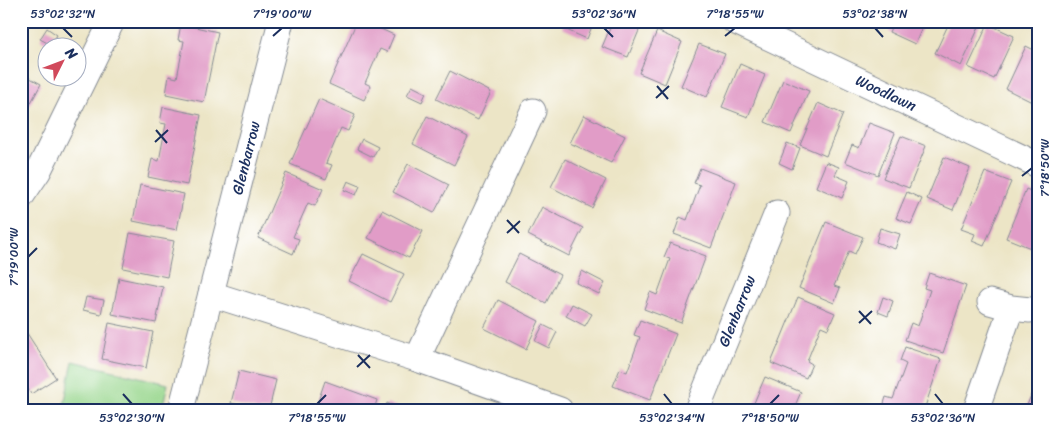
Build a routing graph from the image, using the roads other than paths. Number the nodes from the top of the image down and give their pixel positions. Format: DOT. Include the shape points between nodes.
graph roads {
  1 [pos="112,21"];
  2 [pos="280,21"];
  3 [pos="734,21"];
  4 [pos="534,111"];
  5 [pos="1038,165"];
  6 [pos="30,167"];
  7 [pos="21,196"];
  8 [pos="779,213"];
  9 [pos="211,294"];
  10 [pos="1010,306"];
  11 [pos="417,359"];
  12 [pos="181,410"];
  13 [pos="560,410"];
  14 [pos="697,410"];
  15 [pos="976,410"];
  1 -- 6 [label="street"];
  2 -- 9 [label="street, Glenbarrow"];
  3 -- 5 [label="street, Woodlawn"];
  4 -- 11 [label="street"];
  6 -- 7 [label="street"];
  8 -- 14 [label="street, Glenbarrow"];
  9 -- 11 [label="street"];
  9 -- 12 [label="street, Glenbarrow"];
  10 -- 15 [label="street"];
  11 -- 13 [label="street"];
}
